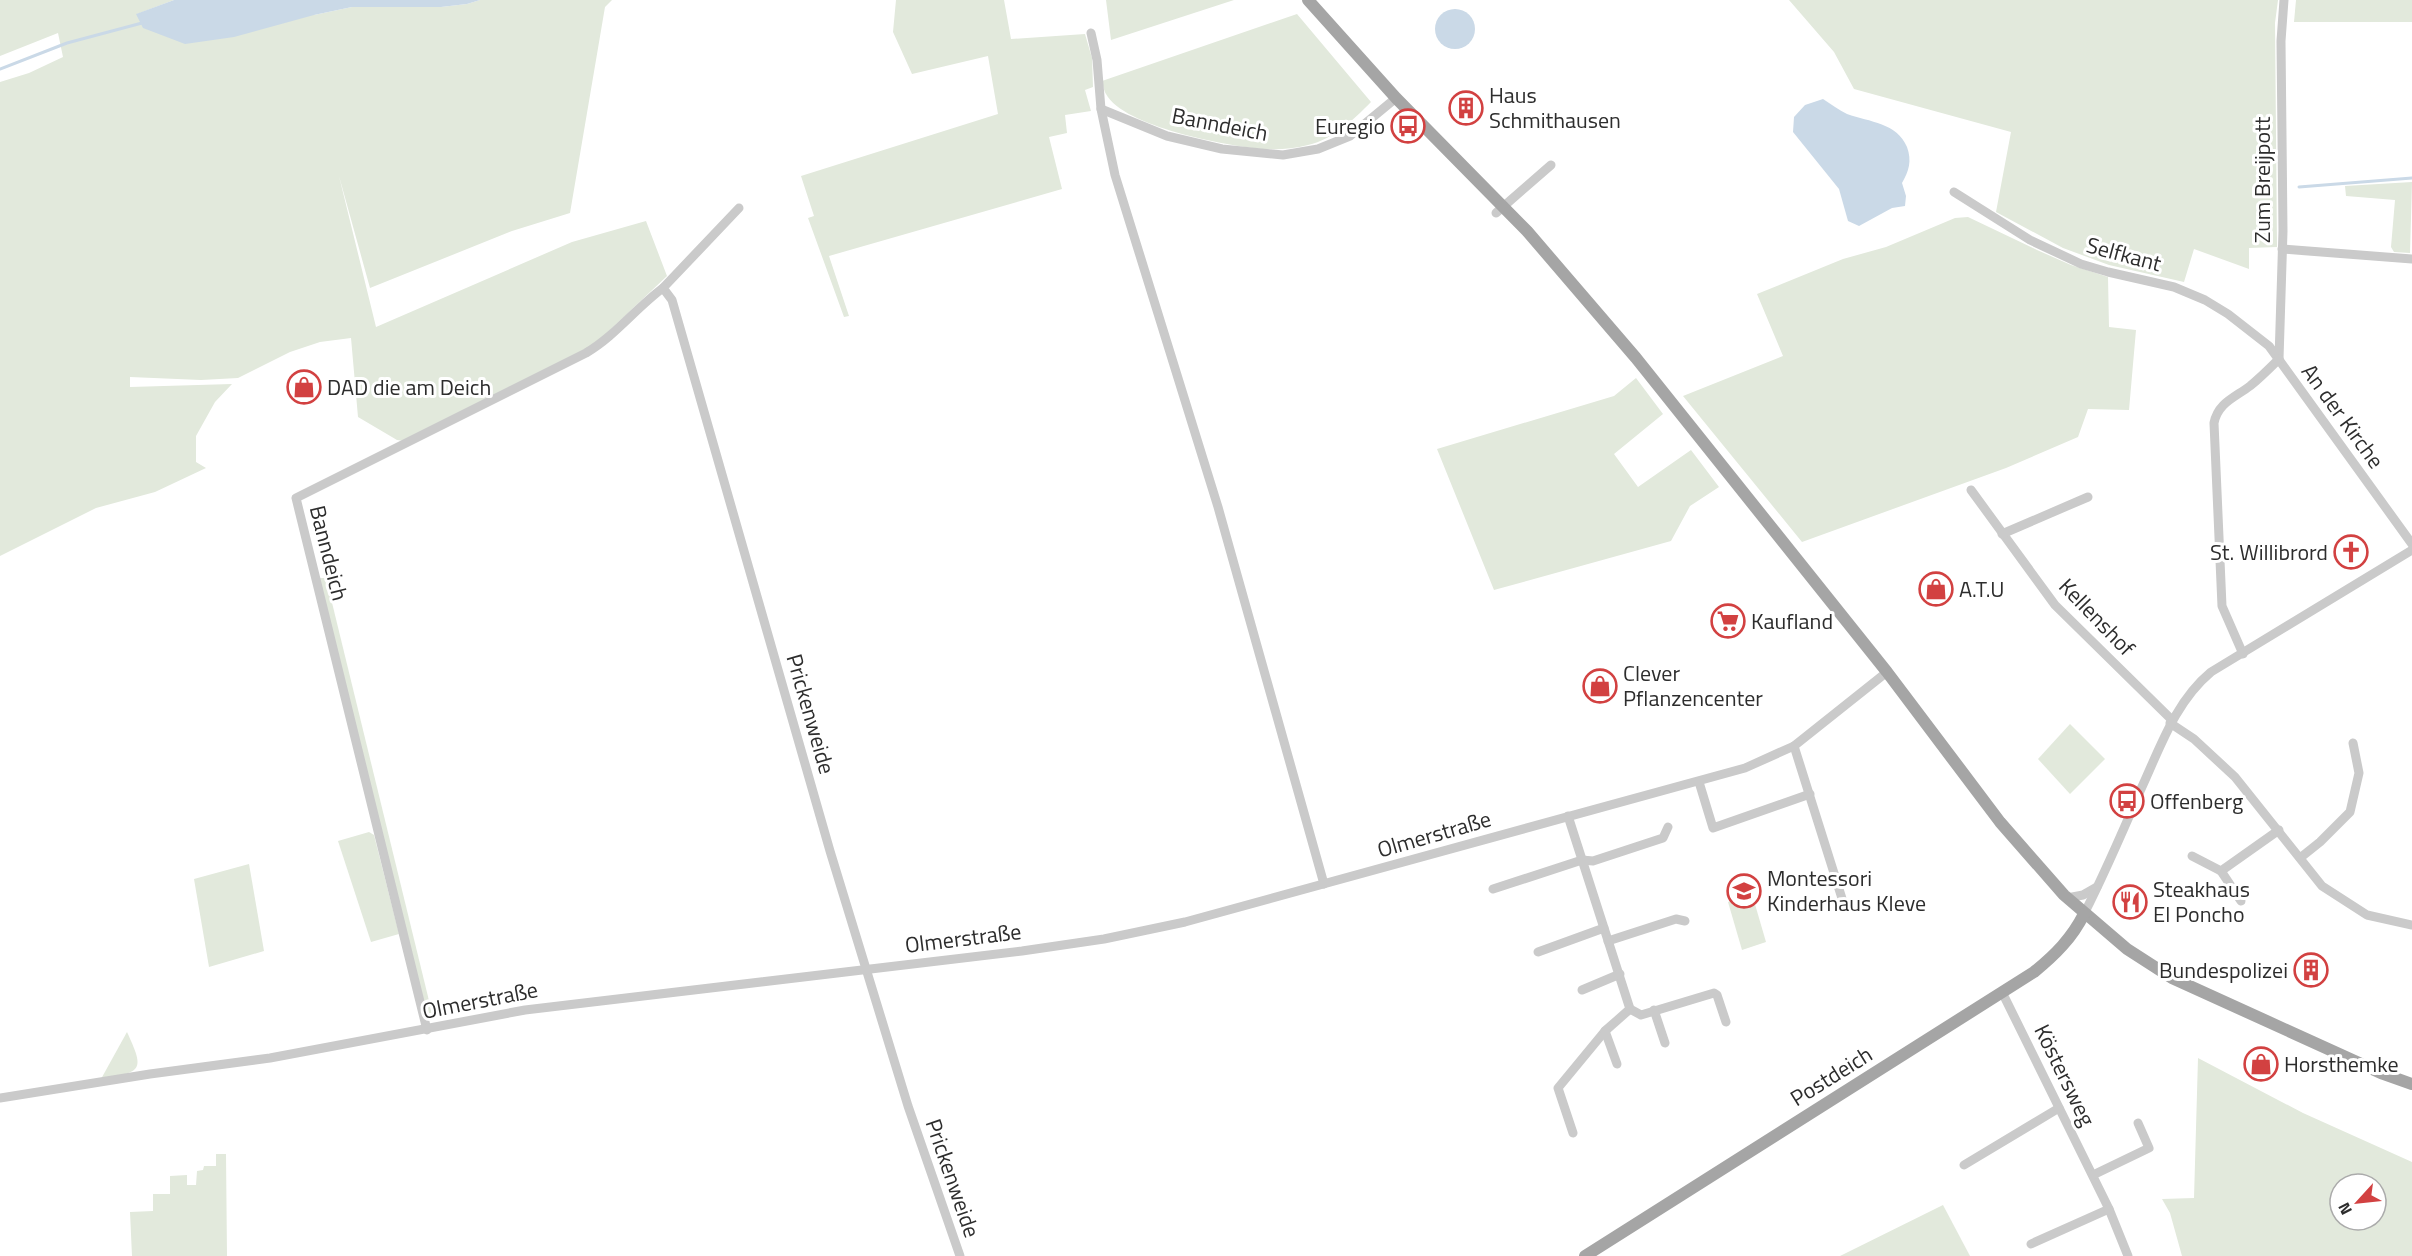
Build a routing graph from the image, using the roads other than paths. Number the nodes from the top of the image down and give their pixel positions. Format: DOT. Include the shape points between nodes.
graph roads {
  1 [pos="1308,0"];
  2 [pos="2284,0"];
  3 [pos="1091,33"];
  4 [pos="1396,98"];
  5 [pos="1101,109"];
  6 [pos="1551,165"];
  7 [pos="1953,192"];
  8 [pos="739,208"];
  9 [pos="1499,210"];
  10 [pos="2282,249"];
  11 [pos="2412,259"];
  12 [pos="663,288"];
  13 [pos="2279,359"];
  14 [pos="1971,490"];
  15 [pos="2088,497"];
  16 [pos="2002,534"];
  17 [pos="2412,544"];
  18 [pos="2412,550"];
  19 [pos="2243,654"];
  20 [pos="1887,672"];
  21 [pos="2171,722"];
  22 [pos="2353,743"];
  23 [pos="1794,746"];
  24 [pos="1700,782"];
  25 [pos="1809,794"];
  26 [pos="1568,816"];
  27 [pos="1668,826"];
  28 [pos="2279,830"];
  29 [pos="2192,856"];
  30 [pos="2300,858"];
  31 [pos="1582,860"];
  32 [pos="2221,871"];
  33 [pos="1324,884"];
  34 [pos="2097,887"];
  35 [pos="1493,889"];
  36 [pos="2067,898"];
  37 [pos="2241,901"];
  38 [pos="1845,908"];
  39 [pos="2084,914"];
  40 [pos="1685,921"];
  41 [pos="2412,925"];
  42 [pos="1604,928"];
  43 [pos="1608,941"];
  44 [pos="1538,952"];
  45 [pos="866,970"];
  46 [pos="1620,974"];
  47 [pos="1582,990"];
  48 [pos="2002,992"];
  49 [pos="1630,1009"];
  50 [pos="1654,1011"];
  51 [pos="1726,1022"];
  52 [pos="427,1030"];
  53 [pos="1605,1031"];
  54 [pos="1665,1043"];
  55 [pos="1617,1064"];
  56 [pos="2412,1084"];
  57 [pos="0,1098"];
  58 [pos="2059,1108"];
  59 [pos="2138,1123"];
  60 [pos="1573,1133"];
  61 [pos="1964,1165"];
  62 [pos="2093,1175"];
  63 [pos="2109,1209"];
  64 [pos="2031,1244"];
  65 [pos="960,1256"];
  66 [pos="1585,1256"];
  67 [pos="2127,1256"];
  1 -- 4 [label="main road"];
  2 -- 10 [label="street, Zum Breijpott"];
  3 -- 5 [label="street"];
  4 -- 5 [label="street, Banndeich" via="1350,136 1318,149 1283,155 1222,149 1167,136"];
  4 -- 9 [label="main road"];
  5 -- 33 [label="street" via="1114,175 1218,507"];
  6 -- 9 [label="street"];
  7 -- 13 [label="street, Selfkant" via="2030,240 2081,264 2174,287 2205,300 2269,346"];
  8 -- 12 [label="street"];
  9 -- 20 [label="main road" via="1556,263 1636,358"];
  10 -- 11 [label="street"];
  10 -- 13 [label="street, Zum Breijpott"];
  12 -- 45 [label="street, Prickenweide" via="672,300"];
  12 -- 52 [label="street, Banndeich" via="586,353 296,498"];
  13 -- 17 [label="street, An der Kirche"];
  13 -- 19 [label="street, An der Kirche" via="2224,403 2214,423 2222,606"];
  14 -- 16 [label="street, Kellenshof"];
  15 -- 16 [label="street"];
  16 -- 21 [label="street, Kellenshof" via="2055,605"];
  18 -- 19 [label="street"];
  19 -- 21 [label="street" via="2196,684"];
  20 -- 23 [label="street, Olmerstraße"];
  20 -- 36 [label="main road" via="2000,822"];
  21 -- 28 [label="street, Kellenshof" via="2235,777"];
  21 -- 34 [label="street"];
  22 -- 30 [label="street" via="2359,773 2350,812"];
  23 -- 24 [label="street, Olmerstraße" via="1745,768"];
  23 -- 25 [label="street"];
  24 -- 25 [label="street" via="1713,828"];
  24 -- 26 [label="street, Olmerstraße"];
  25 -- 38 [label="street"];
  26 -- 31 [label="street"];
  26 -- 33 [label="street, Olmerstraße"];
  27 -- 31 [label="street" via="1663,838 1593,861"];
  28 -- 30 [label="street, Kellenshof"];
  28 -- 32 [label="street"];
  29 -- 32 [label="street"];
  30 -- 41 [label="street, Kellenshof" via="2322,886 2367,915"];
  31 -- 35 [label="street"];
  31 -- 42 [label="street"];
  32 -- 37 [label="street"];
  33 -- 45 [label="street, Olmerstraße" via="1185,922 1104,939"];
  34 -- 36 [label="street"];
  34 -- 39 [label="street"];
  36 -- 39 [label="main road"];
  39 -- 48 [label="main road, Postdeich" via="2054,956"];
  39 -- 56 [label="main road" via="2127,949 2172,978"];
  40 -- 43 [label="street" via="1676,919"];
  42 -- 43 [label="street"];
  42 -- 44 [label="street"];
  43 -- 46 [label="street"];
  45 -- 52 [label="street, Olmerstraße" via="525,1010"];
  45 -- 65 [label="street, Prickenweide"];
  46 -- 47 [label="street"];
  46 -- 49 [label="street"];
  48 -- 58 [label="street, Köstersweg"];
  48 -- 66 [label="main road, Postdeich"];
  49 -- 50 [label="street" via="1641,1014"];
  49 -- 53 [label="street"];
  50 -- 51 [label="street" via="1714,993"];
  50 -- 54 [label="street"];
  52 -- 57 [label="street, Olmerstraße"];
  53 -- 55 [label="street"];
  53 -- 60 [label="street" via="1558,1088"];
  58 -- 61 [label="street"];
  58 -- 62 [label="street, Köstersweg"];
  59 -- 62 [label="street" via="2149,1148"];
  62 -- 63 [label="street, Köstersweg"];
  63 -- 64 [label="street"];
  63 -- 67 [label="street, Köstersweg"];
}
